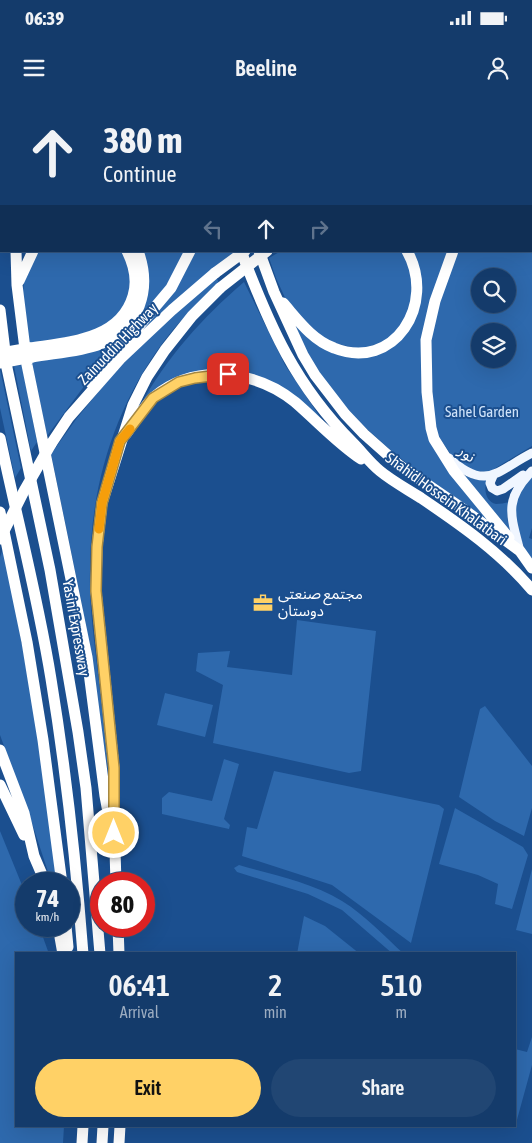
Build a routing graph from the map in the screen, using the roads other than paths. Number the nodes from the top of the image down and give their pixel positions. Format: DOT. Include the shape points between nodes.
graph roads {
  1 [pos="16,252"];
  2 [pos="33,252"];
  3 [pos="127,252"];
  4 [pos="138,252"];
  5 [pos="189,252"];
  6 [pos="241,252"];
  7 [pos="245,252"];
  8 [pos="259,252"];
  9 [pos="266,252"];
  10 [pos="276,252"];
  11 [pos="408,252"];
  12 [pos="453,252"];
  13 [pos="252,263"];
  14 [pos="17,285"];
  15 [pos="274,292"];
  16 [pos="0,310"];
  17 [pos="31,352"];
  18 [pos="0,353"];
  19 [pos="0,363"];
  20 [pos="69,417"];
  21 [pos="0,438"];
  22 [pos="120,441"];
  23 [pos="441,450"];
  24 [pos="532,452"];
  25 [pos="379,470"];
  26 [pos="532,470"];
  27 [pos="493,476"];
  28 [pos="0,512"];
  29 [pos="0,539"];
  30 [pos="520,551"];
  31 [pos="532,568"];
  32 [pos="532,590"];
  33 [pos="0,750"];
  34 [pos="0,785"];
  35 [pos="114,850"];
  36 [pos="34,856"];
  37 [pos="41,872"];
  38 [pos="60,872"];
  39 [pos="115,872"];
  40 [pos="60,937"];
  41 [pos="67,937"];
  42 [pos="118,937"];
  43 [pos="63,952"];
  44 [pos="69,952"];
  45 [pos="83,952"];
  46 [pos="100,952"];
  47 [pos="119,952"];
  48 [pos="83,1127"];
  49 [pos="103,1127"];
  50 [pos="120,1127"];
  51 [pos="82,1143"];
  52 [pos="102,1143"];
  53 [pos="119,1143"];
  1 -- 14 [label="highway"];
  2 -- 14 [label="highway"];
  3 -- 17 [label="highway" via="136,281 131,302 119,320 110,328 85,338"];
  4 -- 17 [label="highway" via="144,274 143,292 137,311 122,330 99,344 74,351"];
  5 -- 20 [label="highway" via="171,288 84,391"];
  6 -- 25 [label="highway, Shahid Hossein Khalatbari" via="262,308 299,378 317,404"];
  7 -- 20 [label="highway, Zainuddin Highway, bridge" via="172,310 120,359"];
  8 -- 15 [label="highway, Shahid Hossein Khalatbari"];
  9 -- 13 [label="highway, bridge"];
  10 -- 13 [label="highway"];
  11 -- 15 [label="highway" via="418,280 414,313 394,340 374,350 344,351 318,340"];
  12 -- 23 [label="highway" via="441,279 426,340 430,428"];
  13 -- 22 [label="highway, bridge" via="192,316 147,377"];
  14 -- 35 [label="highway" via="27,365 87,658"];
  15 -- 30 [label="highway, Shahid Hossein Khalatbari" via="303,355 345,414 400,465"];
  16 -- 46 [label="highway, Yasini Expressway" via="7,368 50,570 78,732"];
  17 -- 18 [label="highway, bridge"];
  17 -- 19 [label="highway, bridge"];
  20 -- 29 [label="highway, Zainuddin Highway, bridge" via="24,490"];
  21 -- 45 [label="highway" via="51,678"];
  22 -- 25 [label="highway" via="153,398 179,382 228,374 254,380 281,392 348,451"];
  22 -- 35 [label="highway" via="102,503 96,591 114,768"];
  23 -- 27 [label="main road, نور" via="468,473"];
  23 -- 30 [label="highway" via="454,471"];
  24 -- 27 [label="main road"];
  25 -- 32 [label="highway, Shahid Hossein Khalatbari" via="464,527 495,552"];
  26 -- 27 [label="main road" via="497,491 490,483"];
  26 -- 30 [label="main road" via="517,490 511,508"];
  28 -- 38 [label="highway" via="27,642"];
  30 -- 31 [label="highway, Shahid Hossein Khalatbari"];
  33 -- 36 [label="highway" via="24,813"];
  34 -- 36 [label="highway"];
  35 -- 39 [label="highway"];
  36 -- 37 [label="highway"];
  40 -- 43 [label="highway"];
  41 -- 44 [label="highway"];
  42 -- 47 [label="highway"];
  48 -- 51 [label="highway"];
  49 -- 52 [label="highway"];
  50 -- 53 [label="highway"];
}
